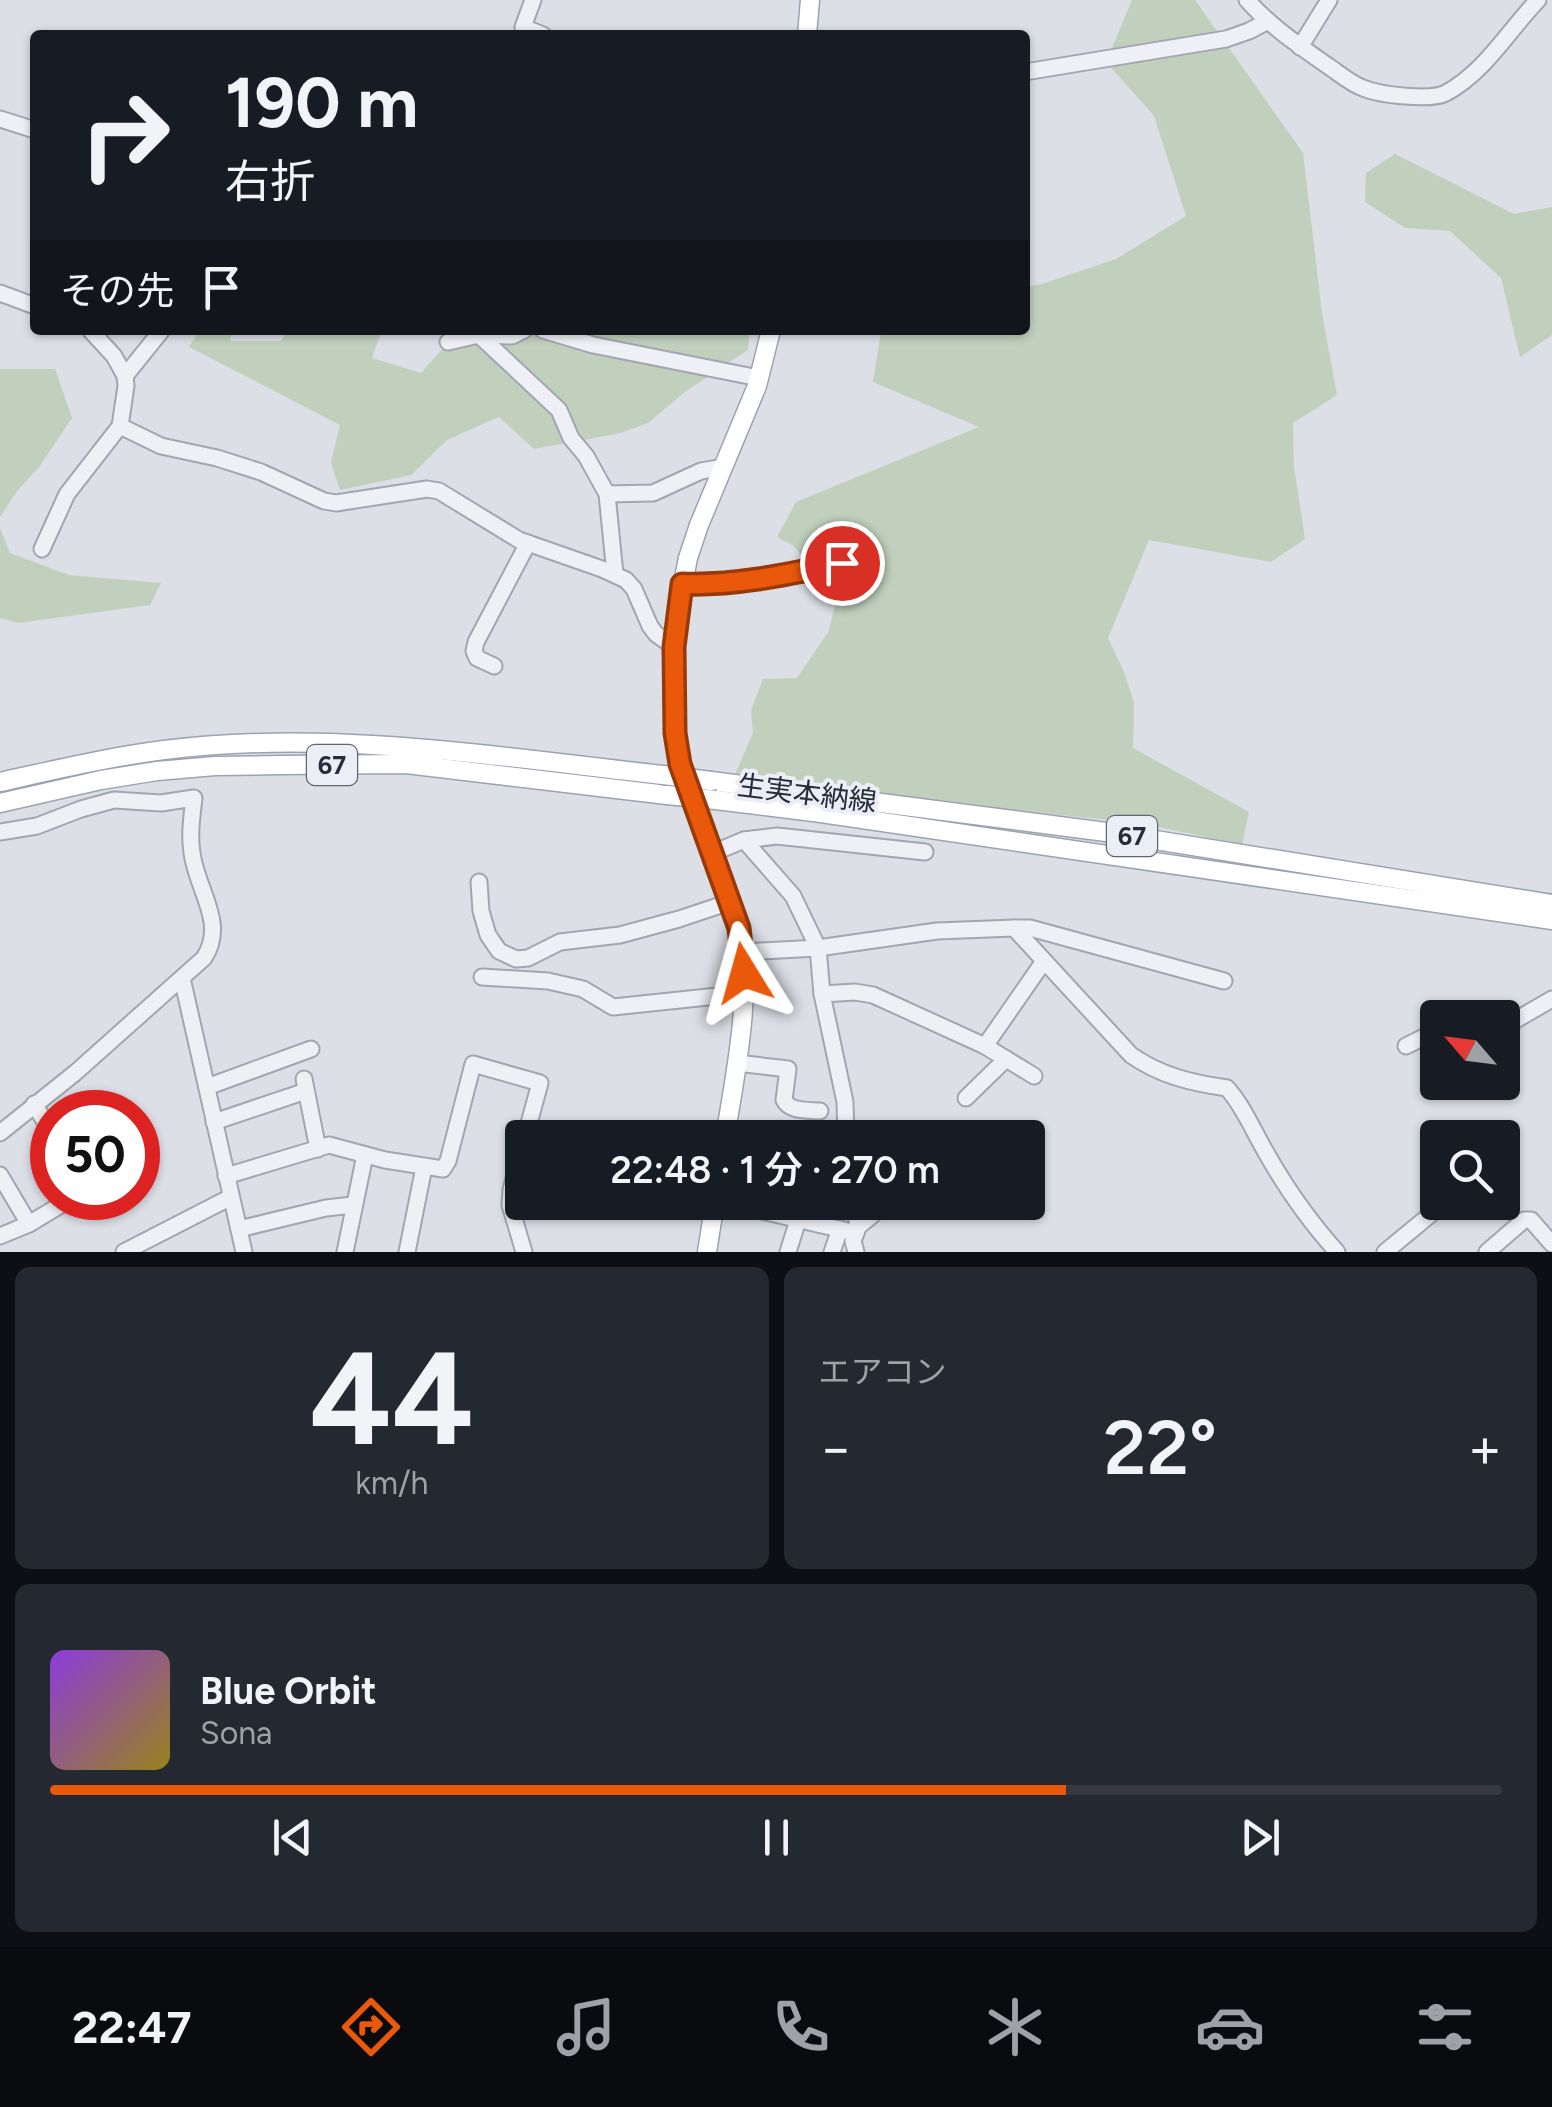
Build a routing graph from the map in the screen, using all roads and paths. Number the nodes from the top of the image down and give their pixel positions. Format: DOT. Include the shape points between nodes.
graph roads {
  1 [pos="534,0"];
  2 [pos="810,0"];
  3 [pos="1247,0"];
  4 [pos="1329,0"];
  5 [pos="1538,0"];
  6 [pos="1268,22"];
  7 [pos="530,30"];
  8 [pos="807,30"];
  9 [pos="1300,47"];
  10 [pos="1030,71"];
  11 [pos="0,119"];
  12 [pos="30,128"];
  13 [pos="0,293"];
  14 [pos="30,304"];
  15 [pos="95,335"];
  16 [pos="158,335"];
  17 [pos="514,335"];
  18 [pos="576,335"];
  19 [pos="770,335"];
  20 [pos="479,336"];
  21 [pos="448,342"];
  22 [pos="125,376"];
  23 [pos="759,378"];
  24 [pos="120,426"];
  25 [pos="724,467"];
  26 [pos="607,494"];
  27 [pos="528,543"];
  28 [pos="42,549"];
  29 [pos="842,563"];
  30 [pos="615,574"];
  31 [pos="682,584"];
  32 [pos="674,647"];
  33 [pos="494,666"];
  34 [pos="0,782"];
  35 [pos="0,803"];
  36 [pos="0,832"];
  37 [pos="744,840"];
  38 [pos="925,852"];
  39 [pos="714,853"];
  40 [pos="479,882"];
  41 [pos="730,902"];
  42 [pos="1552,904"];
  43 [pos="1552,920"];
  44 [pos="1014,928"];
  45 [pos="818,948"];
  46 [pos="743,952"];
  47 [pos="1044,961"];
  48 [pos="482,977"];
  49 [pos="182,978"];
  50 [pos="1224,981"];
  51 [pos="746,993"];
  52 [pos="822,994"];
  53 [pos="1552,999"];
  54 [pos="1520,1018"];
  55 [pos="1420,1039"];
  56 [pos="985,1046"];
  57 [pos="1406,1046"];
  58 [pos="311,1049"];
  59 [pos="1006,1059"];
  60 [pos="737,1063"];
  61 [pos="1034,1076"];
  62 [pos="206,1088"];
  63 [pos="53,1090"];
  64 [pos="966,1098"];
  65 [pos="30,1108"];
  66 [pos="820,1111"];
  67 [pos="530,1120"];
  68 [pos="728,1120"];
  69 [pos="845,1120"];
  70 [pos="214,1122"];
  71 [pos="0,1134"];
  72 [pos="318,1149"];
  73 [pos="366,1154"];
  74 [pos="424,1167"];
  75 [pos="0,1175"];
  76 [pos="226,1176"];
  77 [pos="231,1197"];
  78 [pos="353,1205"];
  79 [pos="36,1220"];
  80 [pos="514,1220"];
  81 [pos="712,1220"];
  82 [pos="798,1220"];
  83 [pos="852,1220"];
  84 [pos="864,1220"];
  85 [pos="1424,1220"];
  86 [pos="29,1224"];
  87 [pos="239,1229"];
  88 [pos="851,1230"];
  89 [pos="0,1236"];
  90 [pos="1552,1244"];
  91 [pos="124,1252"];
  92 [pos="244,1252"];
  93 [pos="345,1252"];
  94 [pos="407,1252"];
  95 [pos="524,1252"];
  96 [pos="707,1252"];
  97 [pos="788,1252"];
  98 [pos="832,1252"];
  99 [pos="856,1252"];
  100 [pos="1337,1252"];
  101 [pos="1385,1252"];
  102 [pos="1487,1252"];
  1 -- 7 [label="street" via="523,27"];
  2 -- 8 [label="main road"];
  3 -- 6 [label="street"];
  4 -- 9 [label="street"];
  5 -- 9 [label="street" via="1480,68 1441,96 1364,89"];
  6 -- 9 [label="street"];
  6 -- 10 [label="street" via="1226,39"];
  11 -- 12 [label="street"];
  13 -- 14 [label="street"];
  15 -- 22 [label="street"];
  16 -- 22 [label="street"];
  17 -- 20 [label="street"];
  18 -- 23 [label="street" via="592,345"];
  19 -- 23 [label="main road"];
  20 -- 21 [label="street"];
  20 -- 26 [label="street" via="559,410"];
  22 -- 24 [label="street"];
  23 -- 25 [label="main road"];
  24 -- 27 [label="street" via="161,446 260,472 324,501 439,491"];
  24 -- 28 [label="street" via="66,494"];
  25 -- 26 [label="street" via="653,493"];
  25 -- 31 [label="main road"];
  26 -- 30 [label="street"];
  27 -- 30 [label="street"];
  27 -- 33 [label="street" via="474,650"];
  29 -- 31 [label="street"];
  30 -- 32 [label="street" via="634,589 656,634"];
  31 -- 32 [label="main road"];
  32 -- 39 [label="main road" via="680,764"];
  34 -- 42 [label="main road, 生実本納線 / 67, bridge" via="164,750 368,745 711,780 1106,832"];
  35 -- 43 [label="main road, 生実本納線 / 67, bridge" via="102,780 215,766 406,764 821,813"];
  36 -- 49 [label="street" via="114,800 194,798 192,853 214,938"];
  37 -- 38 [label="street" via="777,836"];
  37 -- 39 [label="street"];
  37 -- 45 [label="street" via="794,896"];
  39 -- 41 [label="main road"];
  40 -- 41 [label="street" via="488,935 499,952 516,958"];
  41 -- 46 [label="main road"];
  44 -- 45 [label="street"];
  44 -- 47 [label="street"];
  44 -- 50 [label="street"];
  45 -- 46 [label="street"];
  45 -- 52 [label="street"];
  46 -- 51 [label="main road"];
  47 -- 56 [label="street"];
  47 -- 100 [label="street" via="1131,1055 1170,1076 1228,1088"];
  48 -- 51 [label="street" via="548,981 613,1007"];
  49 -- 62 [label="street"];
  49 -- 63 [label="street"];
  51 -- 60 [label="main road"];
  52 -- 56 [label="street" via="873,994"];
  52 -- 69 [label="street"];
  53 -- 54 [label="street"];
  55 -- 57 [label="street"];
  56 -- 59 [label="street"];
  58 -- 62 [label="street"];
  59 -- 61 [label="street"];
  59 -- 64 [label="street"];
  60 -- 66 [label="street" via="788,1069 786,1105"];
  60 -- 68 [label="main road"];
  62 -- 70 [label="street"];
  65 -- 71 [label="street"];
  67 -- 74 [label="street" via="540,1083 473,1064 448,1161 443,1169"];
  70 -- 72 [label="street" via="305,1085"];
  70 -- 76 [label="street"];
  72 -- 73 [label="street"];
  72 -- 76 [label="street"];
  73 -- 74 [label="street"];
  73 -- 78 [label="street"];
  74 -- 94 [label="street"];
  75 -- 86 [label="street"];
  76 -- 77 [label="street"];
  77 -- 87 [label="street"];
  77 -- 91 [label="street"];
  78 -- 87 [label="street"];
  78 -- 93 [label="street"];
  79 -- 86 [label="street"];
  80 -- 95 [label="street"];
  81 -- 96 [label="main road"];
  82 -- 88 [label="street"];
  82 -- 97 [label="street"];
  83 -- 88 [label="street"];
  84 -- 88 [label="street"];
  85 -- 101 [label="street"];
  86 -- 89 [label="street"];
  87 -- 92 [label="street"];
  88 -- 98 [label="street"];
  88 -- 99 [label="street"];
  90 -- 102 [label="street" via="1524,1220"];
}
